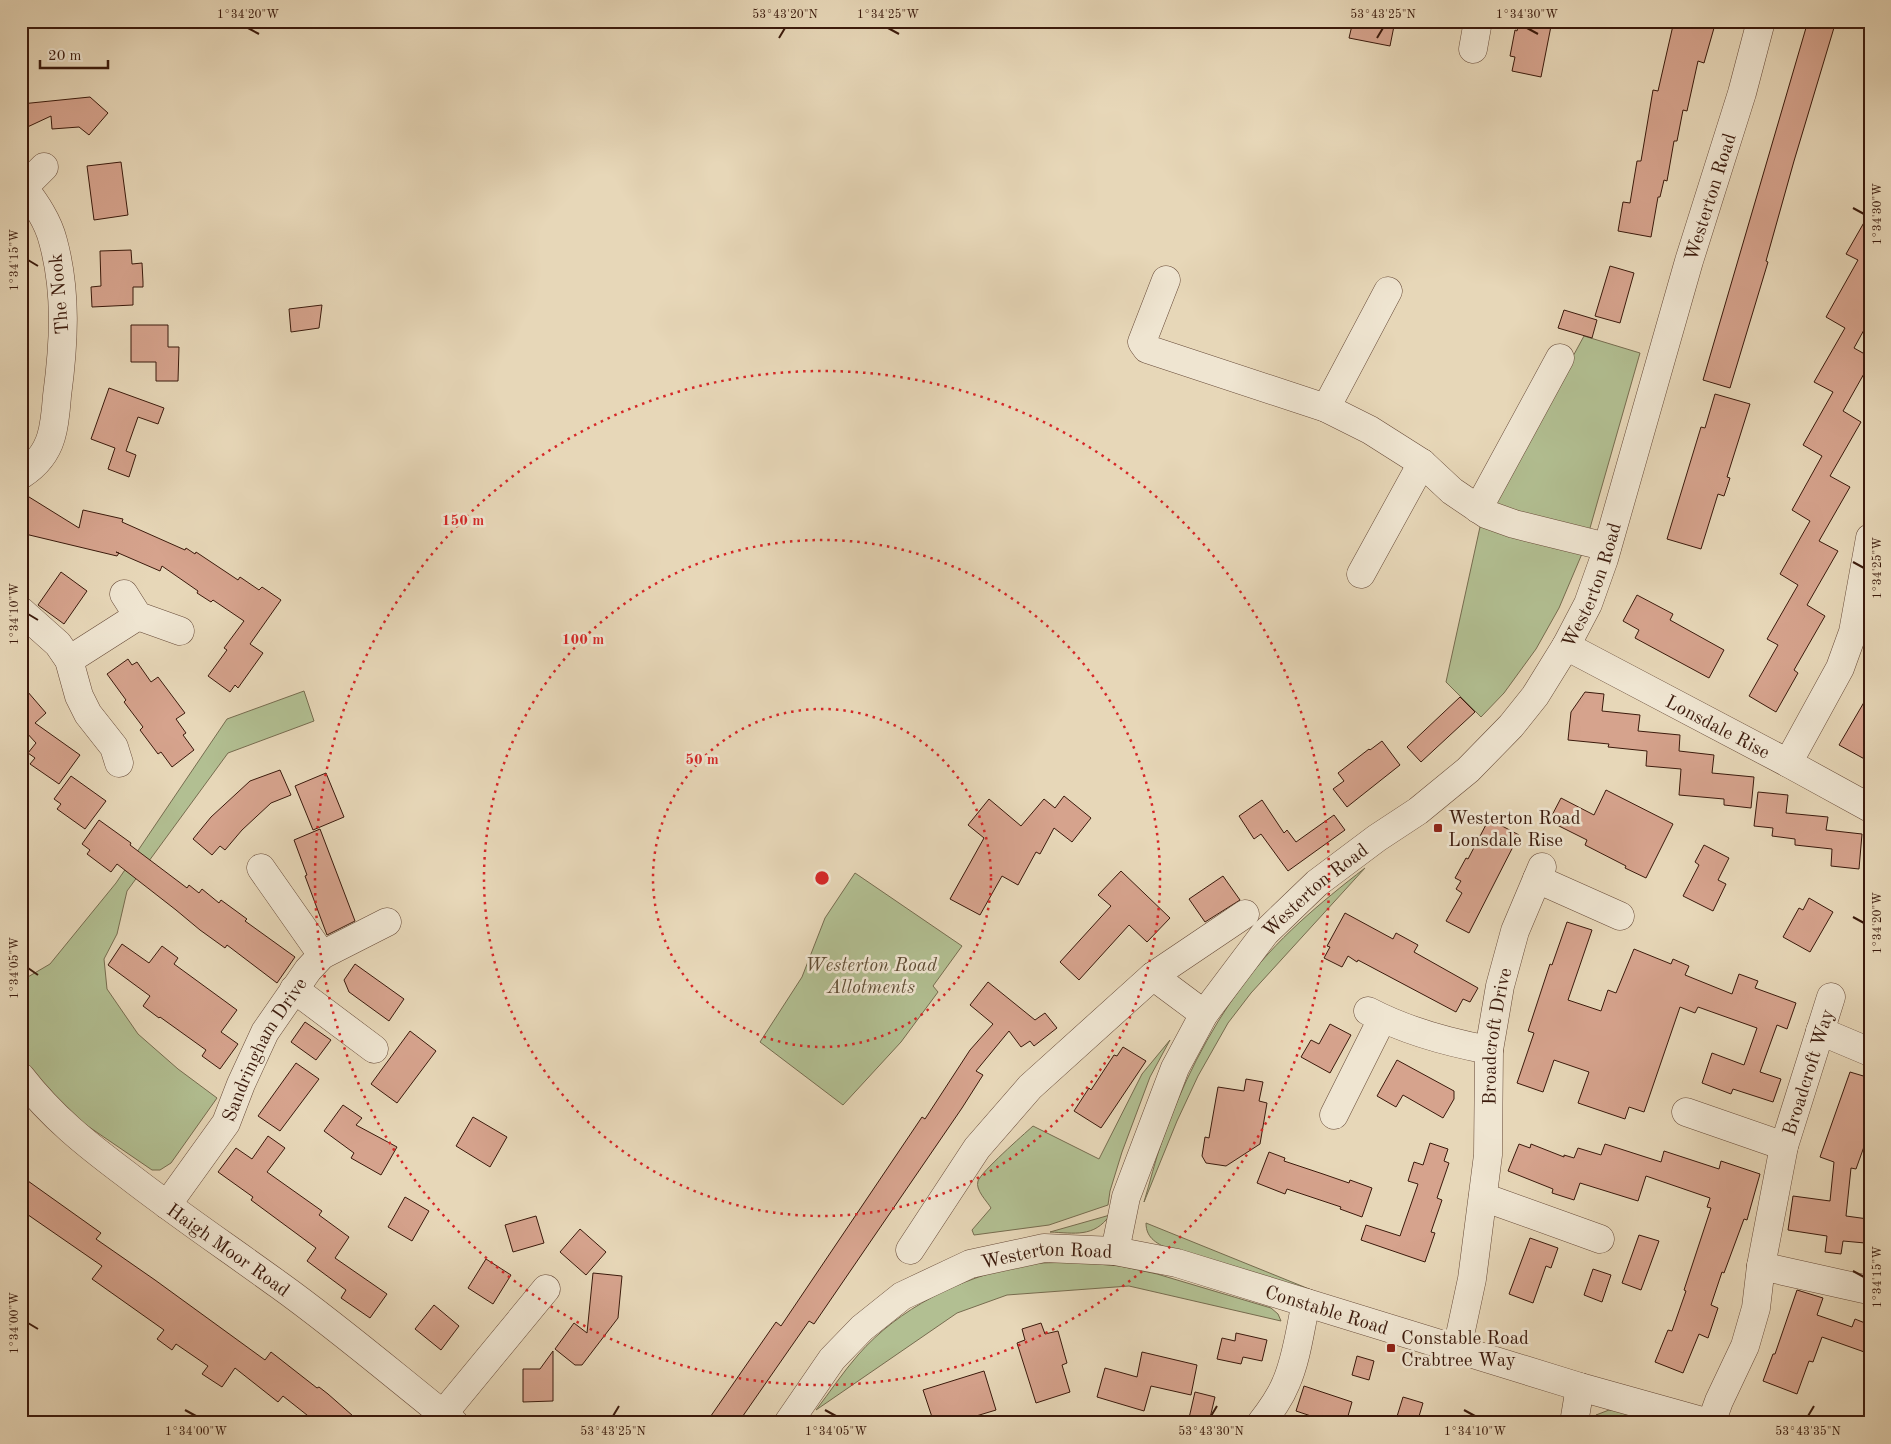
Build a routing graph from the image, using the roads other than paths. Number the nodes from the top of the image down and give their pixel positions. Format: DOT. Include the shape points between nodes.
graph roads {
  1 [pos="1478,21"];
  2 [pos="1761,21"];
  3 [pos="1473,49"];
  4 [pos="44,167"];
  5 [pos="23,189"];
  6 [pos="1166,280"];
  7 [pos="1388,291"];
  8 [pos="1560,358"];
  9 [pos="1326,408"];
  10 [pos="1422,463"];
  11 [pos="21,476"];
  12 [pos="1478,509"];
  13 [pos="1870,538"];
  14 [pos="1607,548"];
  15 [pos="1361,574"];
  16 [pos="21,611"];
  17 [pos="180,631"];
  18 [pos="1566,646"];
  19 [pos="69,660"];
  20 [pos="119,763"];
  21 [pos="1788,763"];
  22 [pos="1870,808"];
  23 [pos="261,868"];
  24 [pos="1245,914"];
  25 [pos="1620,916"];
  26 [pos="387,922"];
  27 [pos="322,955"];
  28 [pos="1153,976"];
  29 [pos="294,990"];
  30 [pos="1831,997"];
  31 [pos="1204,1014"];
  32 [pos="1820,1031"];
  33 [pos="374,1049"];
  34 [pos="1488,1050"];
  35 [pos="1870,1052"];
  36 [pos="21,1077"];
  37 [pos="1686,1112"];
  38 [pos="1334,1114"];
  39 [pos="1784,1146"];
  40 [pos="1483,1197"];
  41 [pos="167,1205"];
  42 [pos="1600,1239"];
  43 [pos="910,1250"];
  44 [pos="1115,1251"];
  45 [pos="1762,1266"];
  46 [pos="546,1289"];
  47 [pos="1864,1289"];
  48 [pos="1306,1303"];
  49 [pos="1457,1349"];
  50 [pos="1580,1387"];
  51 [pos="449,1419"];
  52 [pos="788,1423"];
  53 [pos="1261,1423"];
  54 [pos="1574,1423"];
  55 [pos="1710,1423"];
  1 -- 3 [label="street"];
  2 -- 14 [label="street, Westerton Road"];
  4 -- 5 [label="street, The Nook"];
  5 -- 11 [label="street, The Nook" via="41,210 53,240 64,313 63,350 51,438 34,467"];
  6 -- 9 [label="street" via="1142,342 1147,349"];
  7 -- 9 [label="street"];
  8 -- 12 [label="street"];
  9 -- 10 [label="street" via="1370,430"];
  10 -- 12 [label="street" via="1452,492"];
  10 -- 15 [label="street"];
  12 -- 14 [label="street" via="1514,524"];
  13 -- 21 [label="street" via="1853,632 1840,668"];
  14 -- 18 [label="street, Westerton Road" via="1588,604"];
  16 -- 19 [label="street" via="58,644"];
  17 -- 19 [label="street" via="131,605"];
  18 -- 21 [label="street, Lonsdale Rise"];
  18 -- 31 [label="street, Westerton Road" via="1535,696 1468,770 1418,811 1317,883 1266,933"];
  19 -- 20 [label="street" via="79,696 88,714 114,747"];
  21 -- 22 [label="street, Lonsdale Rise"];
  23 -- 27 [label="street"];
  24 -- 28 [label="street, Westerton Road"];
  25 -- 34 [label="street, Broadcroft Drive" via="1540,873 1515,931"];
  26 -- 27 [label="street, Sandringham Drive"];
  27 -- 29 [label="street, Sandringham Drive"];
  28 -- 31 [label="street"];
  28 -- 43 [label="street, Westerton Road" via="1030,1087 977,1148"];
  29 -- 33 [label="street"];
  29 -- 41 [label="street, Sandringham Drive" via="265,1032 226,1123"];
  30 -- 32 [label="street, Broadcroft Way"];
  31 -- 44 [label="street, Westerton Road" via="1175,1068 1126,1197"];
  32 -- 35 [label="street"];
  32 -- 39 [label="street, Broadcroft Way"];
  34 -- 38 [label="street" via="1421,1034 1375,1015"];
  34 -- 40 [label="street, Broadcroft Drive" via="1488,1155"];
  36 -- 41 [label="street, Haigh Moor Road" via="66,1127"];
  37 -- 39 [label="street, Broadcroft Way"];
  39 -- 45 [label="street, Broadcroft Way"];
  40 -- 42 [label="street"];
  40 -- 49 [label="street, Broadcroft Drive" via="1472,1279"];
  41 -- 51 [label="street, Haigh Moor Road" via="323,1317"];
  44 -- 48 [label="street, Constable Road" via="1177,1263"];
  44 -- 52 [label="street, Westerton Road" via="1044,1248 970,1264 902,1296 862,1328 832,1359"];
  45 -- 47 [label="street"];
  45 -- 55 [label="street, Broadcroft Way" via="1756,1308 1745,1346"];
  46 -- 51 [label="street, Haigh Moor Road"];
  48 -- 49 [label="street, Constable Road"];
  48 -- 53 [label="street" via="1286,1382"];
  49 -- 50 [label="street, Constable Road"];
  50 -- 54 [label="street"];
  50 -- 55 [label="street, Constable Road"];
}
